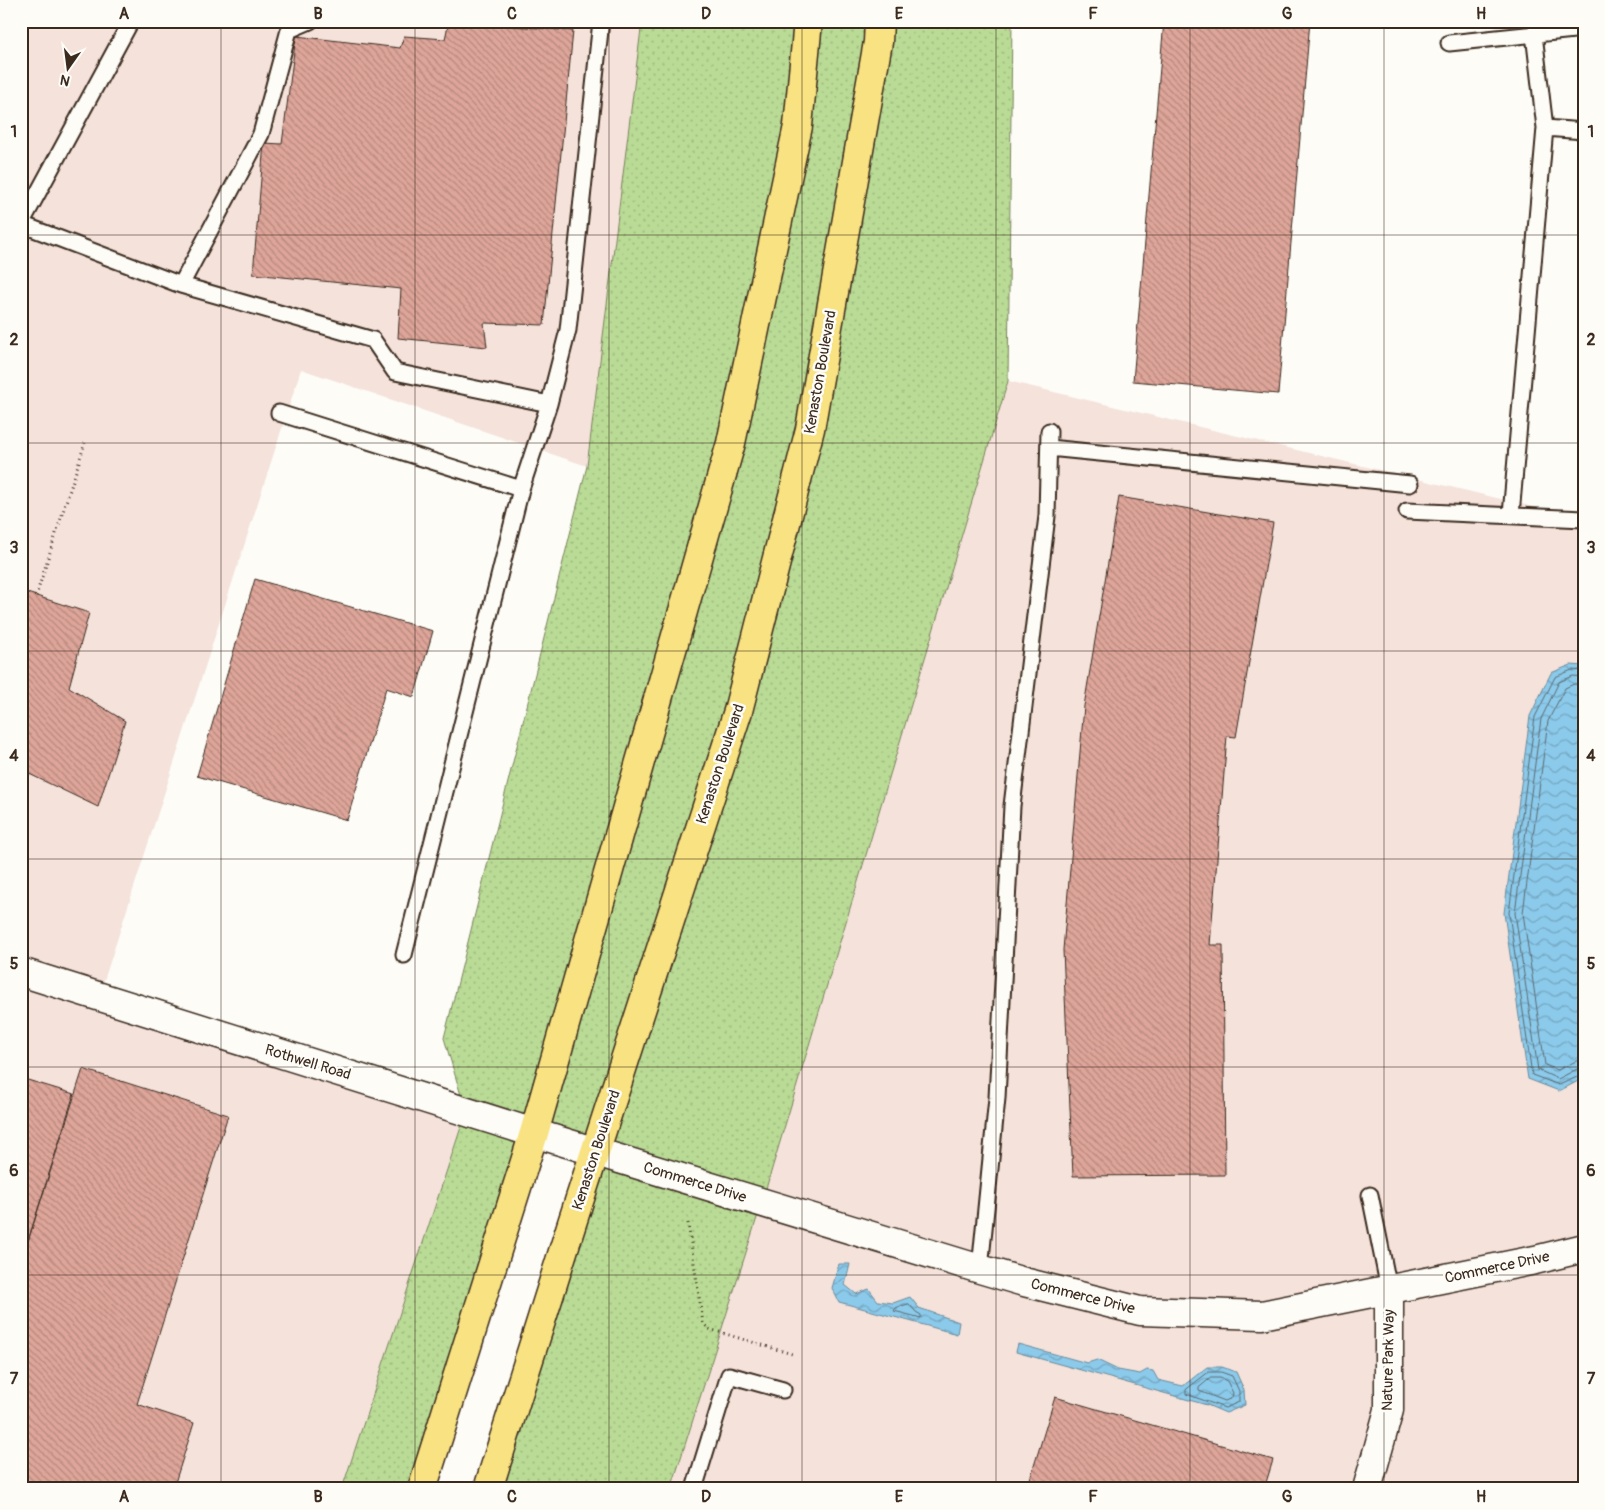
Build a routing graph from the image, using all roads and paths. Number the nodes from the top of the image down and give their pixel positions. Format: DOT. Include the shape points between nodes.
graph roads {
  1 [pos="131,21"];
  2 [pos="310,21"];
  3 [pos="601,21"];
  4 [pos="808,21"];
  5 [pos="879,21"];
  6 [pos="1584,29"];
  7 [pos="1534,34"];
  8 [pos="1449,43"];
  9 [pos="1545,128"];
  10 [pos="1584,131"];
  11 [pos="181,285"];
  12 [pos="549,404"];
  13 [pos="279,413"];
  14 [pos="1049,431"];
  15 [pos="85,443"];
  16 [pos="1049,448"];
  17 [pos="1410,484"];
  18 [pos="521,489"];
  19 [pos="1407,511"];
  20 [pos="1511,515"];
  21 [pos="1584,519"];
  22 [pos="36,596"];
  23 [pos="404,955"];
  24 [pos="21,972"];
  25 [pos="534,1133"];
  26 [pos="595,1152"];
  27 [pos="1370,1195"];
  28 [pos="688,1223"];
  29 [pos="1584,1248"];
  30 [pos="980,1268"];
  31 [pos="1389,1289"];
  32 [pos="792,1354"];
  33 [pos="783,1390"];
  34 [pos="422,1489"];
  35 [pos="488,1489"];
  36 [pos="694,1489"];
  37 [pos="1367,1489"];
  1 -- 11 [label="lane" via="21,224"];
  2 -- 11 [label="lane" via="289,30 261,134"];
  3 -- 12 [label="lane" via="568,330"];
  4 -- 25 [label="main road" via="798,126 731,442"];
  5 -- 26 [label="main road, Kenaston Boulevard" via="877,52 808,439 738,711"];
  6 -- 7 [label="lane"];
  7 -- 8 [label="lane"];
  7 -- 9 [label="lane"];
  9 -- 10 [label="lane"];
  9 -- 20 [label="lane"];
  11 -- 12 [label="lane" via="373,340 395,372"];
  12 -- 18 [label="lane"];
  13 -- 18 [label="lane"];
  14 -- 16 [label="lane"];
  15 -- 22 [label="path"];
  16 -- 17 [label="lane"];
  16 -- 30 [label="lane" via="1047,516 1012,806 997,1098"];
  18 -- 23 [label="lane"];
  19 -- 20 [label="lane"];
  20 -- 21 [label="lane"];
  24 -- 25 [label="street, Rothwell Road"];
  25 -- 26 [label="street, Rothwell Road"];
  25 -- 34 [label="main road"];
  26 -- 30 [label="street, Commerce Drive"];
  26 -- 35 [label="main road, Kenaston Boulevard"];
  27 -- 31 [label="lane"];
  28 -- 32 [label="path" via="702,1323 709,1329"];
  29 -- 31 [label="street, Commerce Drive"];
  30 -- 31 [label="street, Commerce Drive" via="1140,1311 1262,1315"];
  31 -- 37 [label="street, Nature Park Way" via="1389,1410"];
  33 -- 36 [label="lane" via="729,1374"];
}
